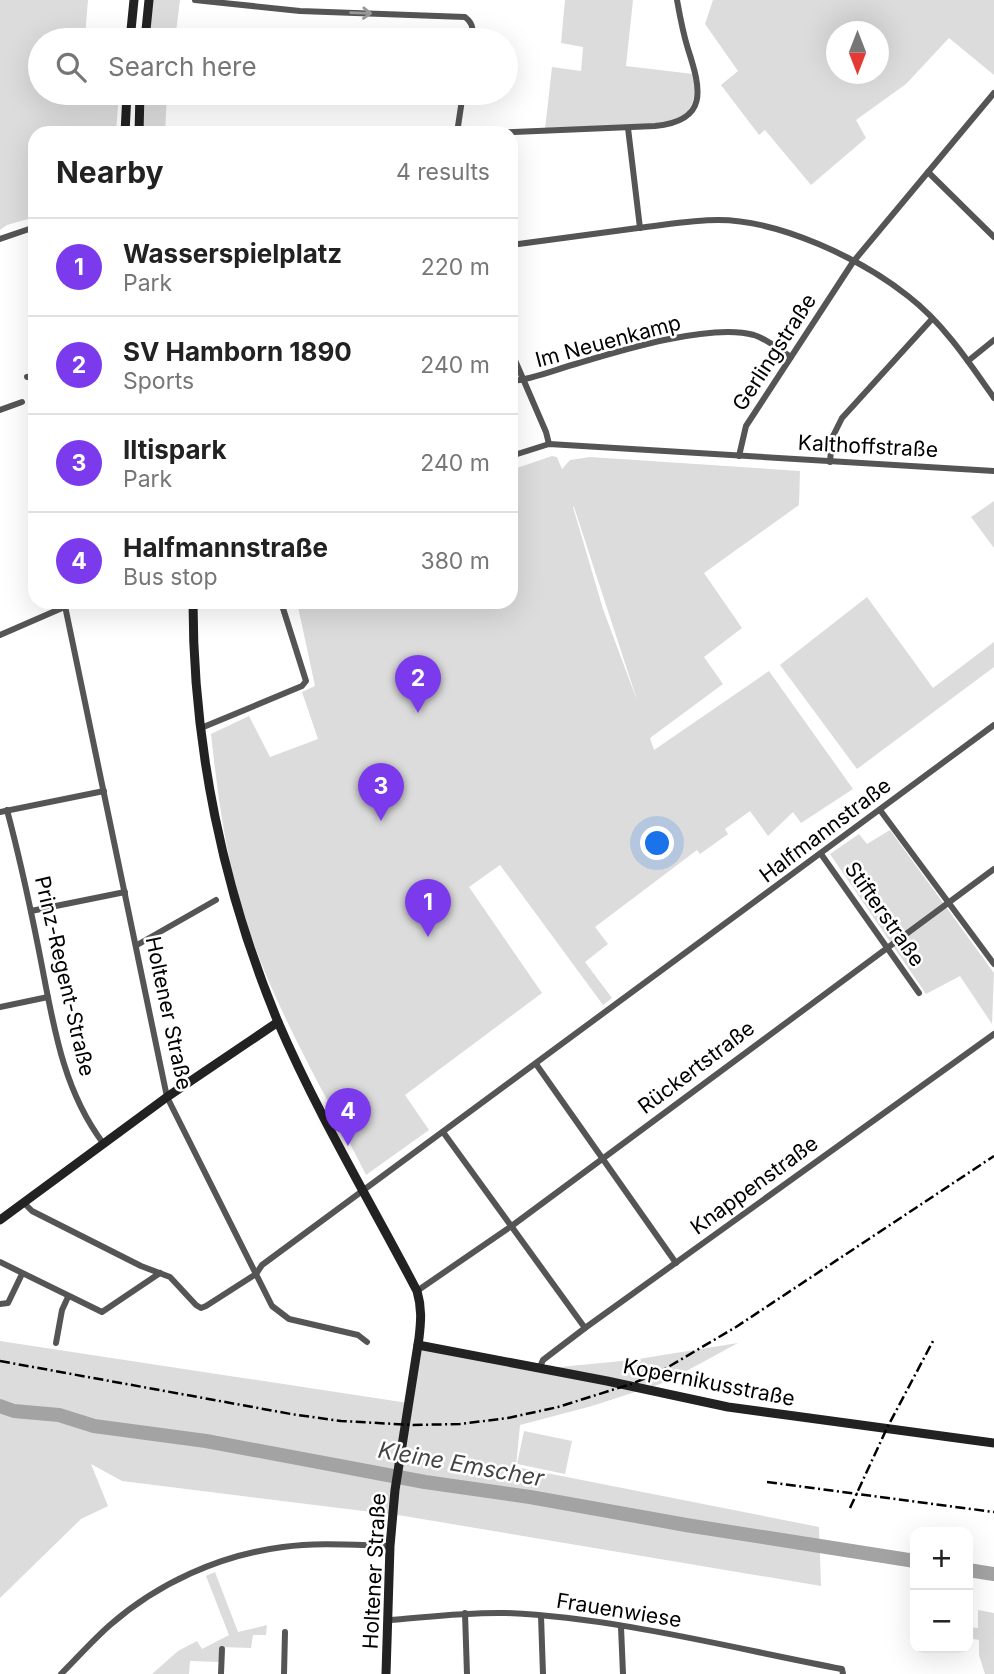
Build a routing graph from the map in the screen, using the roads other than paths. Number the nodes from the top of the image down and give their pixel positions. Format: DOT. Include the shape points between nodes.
graph roads {
  1 [pos="134,0"];
  2 [pos="149,0"];
  3 [pos="195,0"];
  4 [pos="677,0"];
  5 [pos="131,28"];
  6 [pos="146,28"];
  7 [pos="473,28"];
  8 [pos="994,93"];
  9 [pos="126,105"];
  10 [pos="140,105"];
  11 [pos="461,105"];
  12 [pos="125,126"];
  13 [pos="139,126"];
  14 [pos="458,126"];
  15 [pos="628,128"];
  16 [pos="518,132"];
  17 [pos="928,172"];
  18 [pos="640,228"];
  19 [pos="28,229"];
  20 [pos="994,237"];
  21 [pos="0,239"];
  22 [pos="518,244"];
  23 [pos="853,262"];
  24 [pos="932,319"];
  25 [pos="994,340"];
  26 [pos="791,357"];
  27 [pos="968,361"];
  28 [pos="518,367"];
  29 [pos="518,380"];
  30 [pos="524,380"];
  31 [pos="994,398"];
  32 [pos="22,402"];
  33 [pos="0,410"];
  34 [pos="549,444"];
  35 [pos="518,454"];
  36 [pos="739,456"];
  37 [pos="830,462"];
  38 [pos="994,471"];
  39 [pos="58,609"];
  40 [pos="66,609"];
  41 [pos="193,609"];
  42 [pos="283,609"];
  43 [pos="0,635"];
  44 [pos="201,728"];
  45 [pos="991,728"];
  46 [pos="994,738"];
  47 [pos="104,791"];
  48 [pos="880,810"];
  49 [pos="4,811"];
  50 [pos="821,854"];
  51 [pos="994,869"];
  52 [pos="125,892"];
  53 [pos="216,900"];
  54 [pos="950,902"];
  55 [pos="31,911"];
  56 [pos="137,945"];
  57 [pos="886,947"];
  58 [pos="994,964"];
  59 [pos="919,993"];
  60 [pos="48,997"];
  61 [pos="0,1007"];
  62 [pos="278,1022"];
  63 [pos="994,1034"];
  64 [pos="536,1064"];
  65 [pos="167,1097"];
  66 [pos="443,1132"];
  67 [pos="103,1143"];
  68 [pos="603,1157"];
  69 [pos="364,1189"];
  70 [pos="23,1202"];
  71 [pos="0,1220"];
  72 [pos="513,1225"];
  73 [pos="0,1262"];
  74 [pos="676,1263"];
  75 [pos="160,1273"];
  76 [pos="22,1274"];
  77 [pos="256,1274"];
  78 [pos="417,1292"];
  79 [pos="68,1297"];
  80 [pos="0,1304"];
  81 [pos="585,1328"];
  82 [pos="367,1342"];
  83 [pos="56,1343"];
  84 [pos="418,1345"];
  85 [pos="540,1370"];
  86 [pos="994,1443"];
  87 [pos="390,1546"];
  88 [pos="465,1614"];
  89 [pos="541,1616"];
  90 [pos="388,1620"];
  91 [pos="621,1627"];
  92 [pos="285,1632"];
  93 [pos="222,1649"];
  94 [pos="843,1672"];
  95 [pos="61,1674"];
  96 [pos="221,1674"];
  97 [pos="284,1674"];
  98 [pos="386,1674"];
  99 [pos="467,1674"];
  100 [pos="543,1674"];
  101 [pos="623,1674"];
  1 -- 5 [label="street"];
  2 -- 6 [label="street"];
  3 -- 7 [label="street, one-way" via="300,11 465,18"];
  4 -- 15 [label="street" via="699,82 697,100 691,113 675,123"];
  8 -- 17 [label="street, Gerlingstraße"];
  9 -- 12 [label="street"];
  10 -- 13 [label="street"];
  11 -- 14 [label="street"];
  15 -- 16 [label="street"];
  15 -- 18 [label="street"];
  17 -- 20 [label="street"];
  17 -- 23 [label="street, Gerlingstraße"];
  18 -- 22 [label="street"];
  18 -- 23 [label="street" via="688,221 749,223 787,232"];
  19 -- 21 [label="street"];
  23 -- 24 [label="street" via="909,297"];
  23 -- 26 [label="street, Gerlingstraße"];
  24 -- 27 [label="street"];
  24 -- 37 [label="street" via="842,418 832,438"];
  25 -- 27 [label="street"];
  26 -- 30 [label="street, Im Neuenkamp" via="758,336 735,331 639,346"];
  26 -- 36 [label="street, Gerlingstraße" via="746,426"];
  27 -- 31 [label="street"];
  28 -- 30 [label="street"];
  29 -- 30 [label="street, Im Neuenkamp"];
  30 -- 34 [label="street"];
  32 -- 33 [label="street"];
  34 -- 35 [label="street"];
  34 -- 36 [label="street"];
  36 -- 37 [label="street, Kalthoffstraße"];
  37 -- 38 [label="street, Kalthoffstraße"];
  39 -- 43 [label="street"];
  40 -- 47 [label="street, Holtener Straße"];
  41 -- 44 [label="street"];
  42 -- 44 [label="street" via="306,681"];
  44 -- 62 [label="street" via="233,895"];
  45 -- 46 [label="street"];
  45 -- 48 [label="street, Halfmannstraße"];
  47 -- 49 [label="street"];
  47 -- 52 [label="street, Holtener Straße"];
  48 -- 50 [label="street, Halfmannstraße"];
  48 -- 54 [label="street"];
  49 -- 55 [label="street, Prinz-Regent-Straße"];
  50 -- 57 [label="street, Stifterstraße"];
  50 -- 64 [label="street, Halfmannstraße"];
  51 -- 54 [label="street, Rückertstraße"];
  52 -- 55 [label="street"];
  52 -- 56 [label="street, Holtener Straße"];
  53 -- 56 [label="street"];
  54 -- 57 [label="street, Rückertstraße"];
  54 -- 58 [label="street"];
  55 -- 60 [label="street, Prinz-Regent-Straße"];
  56 -- 65 [label="street, Holtener Straße"];
  57 -- 59 [label="street, Stifterstraße"];
  57 -- 68 [label="street, Rückertstraße"];
  60 -- 61 [label="street"];
  60 -- 67 [label="street, Prinz-Regent-Straße" via="68,1077"];
  62 -- 65 [label="street"];
  62 -- 69 [label="street"];
  63 -- 74 [label="street, Knappenstraße"];
  64 -- 66 [label="street, Halfmannstraße"];
  64 -- 68 [label="street"];
  65 -- 67 [label="street"];
  65 -- 77 [label="street, Holtener Straße"];
  66 -- 69 [label="street, Halfmannstraße"];
  66 -- 72 [label="street"];
  67 -- 70 [label="street"];
  68 -- 72 [label="street, Rückertstraße"];
  68 -- 74 [label="street"];
  69 -- 77 [label="street, Halfmannstraße"];
  69 -- 78 [label="street"];
  70 -- 71 [label="street"];
  70 -- 75 [label="street, Halfmannstraße" via="32,1211"];
  72 -- 78 [label="street, Rückertstraße"];
  72 -- 81 [label="street"];
  73 -- 76 [label="street"];
  74 -- 81 [label="street, Knappenstraße"];
  75 -- 77 [label="street, Halfmannstraße" via="201,1308"];
  75 -- 79 [label="street" via="102,1312"];
  76 -- 79 [label="street"];
  76 -- 80 [label="street" via="8,1303"];
  77 -- 82 [label="street, Holtener Straße" via="272,1306 283,1316 358,1335"];
  78 -- 84 [label="street, Holtener Straße" via="422,1316"];
  79 -- 83 [label="street"];
  81 -- 85 [label="street, Knappenstraße" via="543,1360"];
  84 -- 85 [label="street, Kopernikusstraße"];
  84 -- 87 [label="street, Holtener Straße"];
  85 -- 86 [label="street, Kopernikusstraße" via="728,1407"];
  87 -- 90 [label="street, Holtener Straße"];
  87 -- 95 [label="street" via="286,1546 215,1563 138,1603"];
  88 -- 89 [label="street, Frauenwiese"];
  88 -- 90 [label="street, Frauenwiese"];
  88 -- 99 [label="street"];
  89 -- 91 [label="street, Frauenwiese"];
  89 -- 100 [label="street"];
  90 -- 98 [label="street, Holtener Straße"];
  91 -- 94 [label="street, Frauenwiese"];
  91 -- 101 [label="street"];
  92 -- 97 [label="street"];
  93 -- 96 [label="street"];
}
